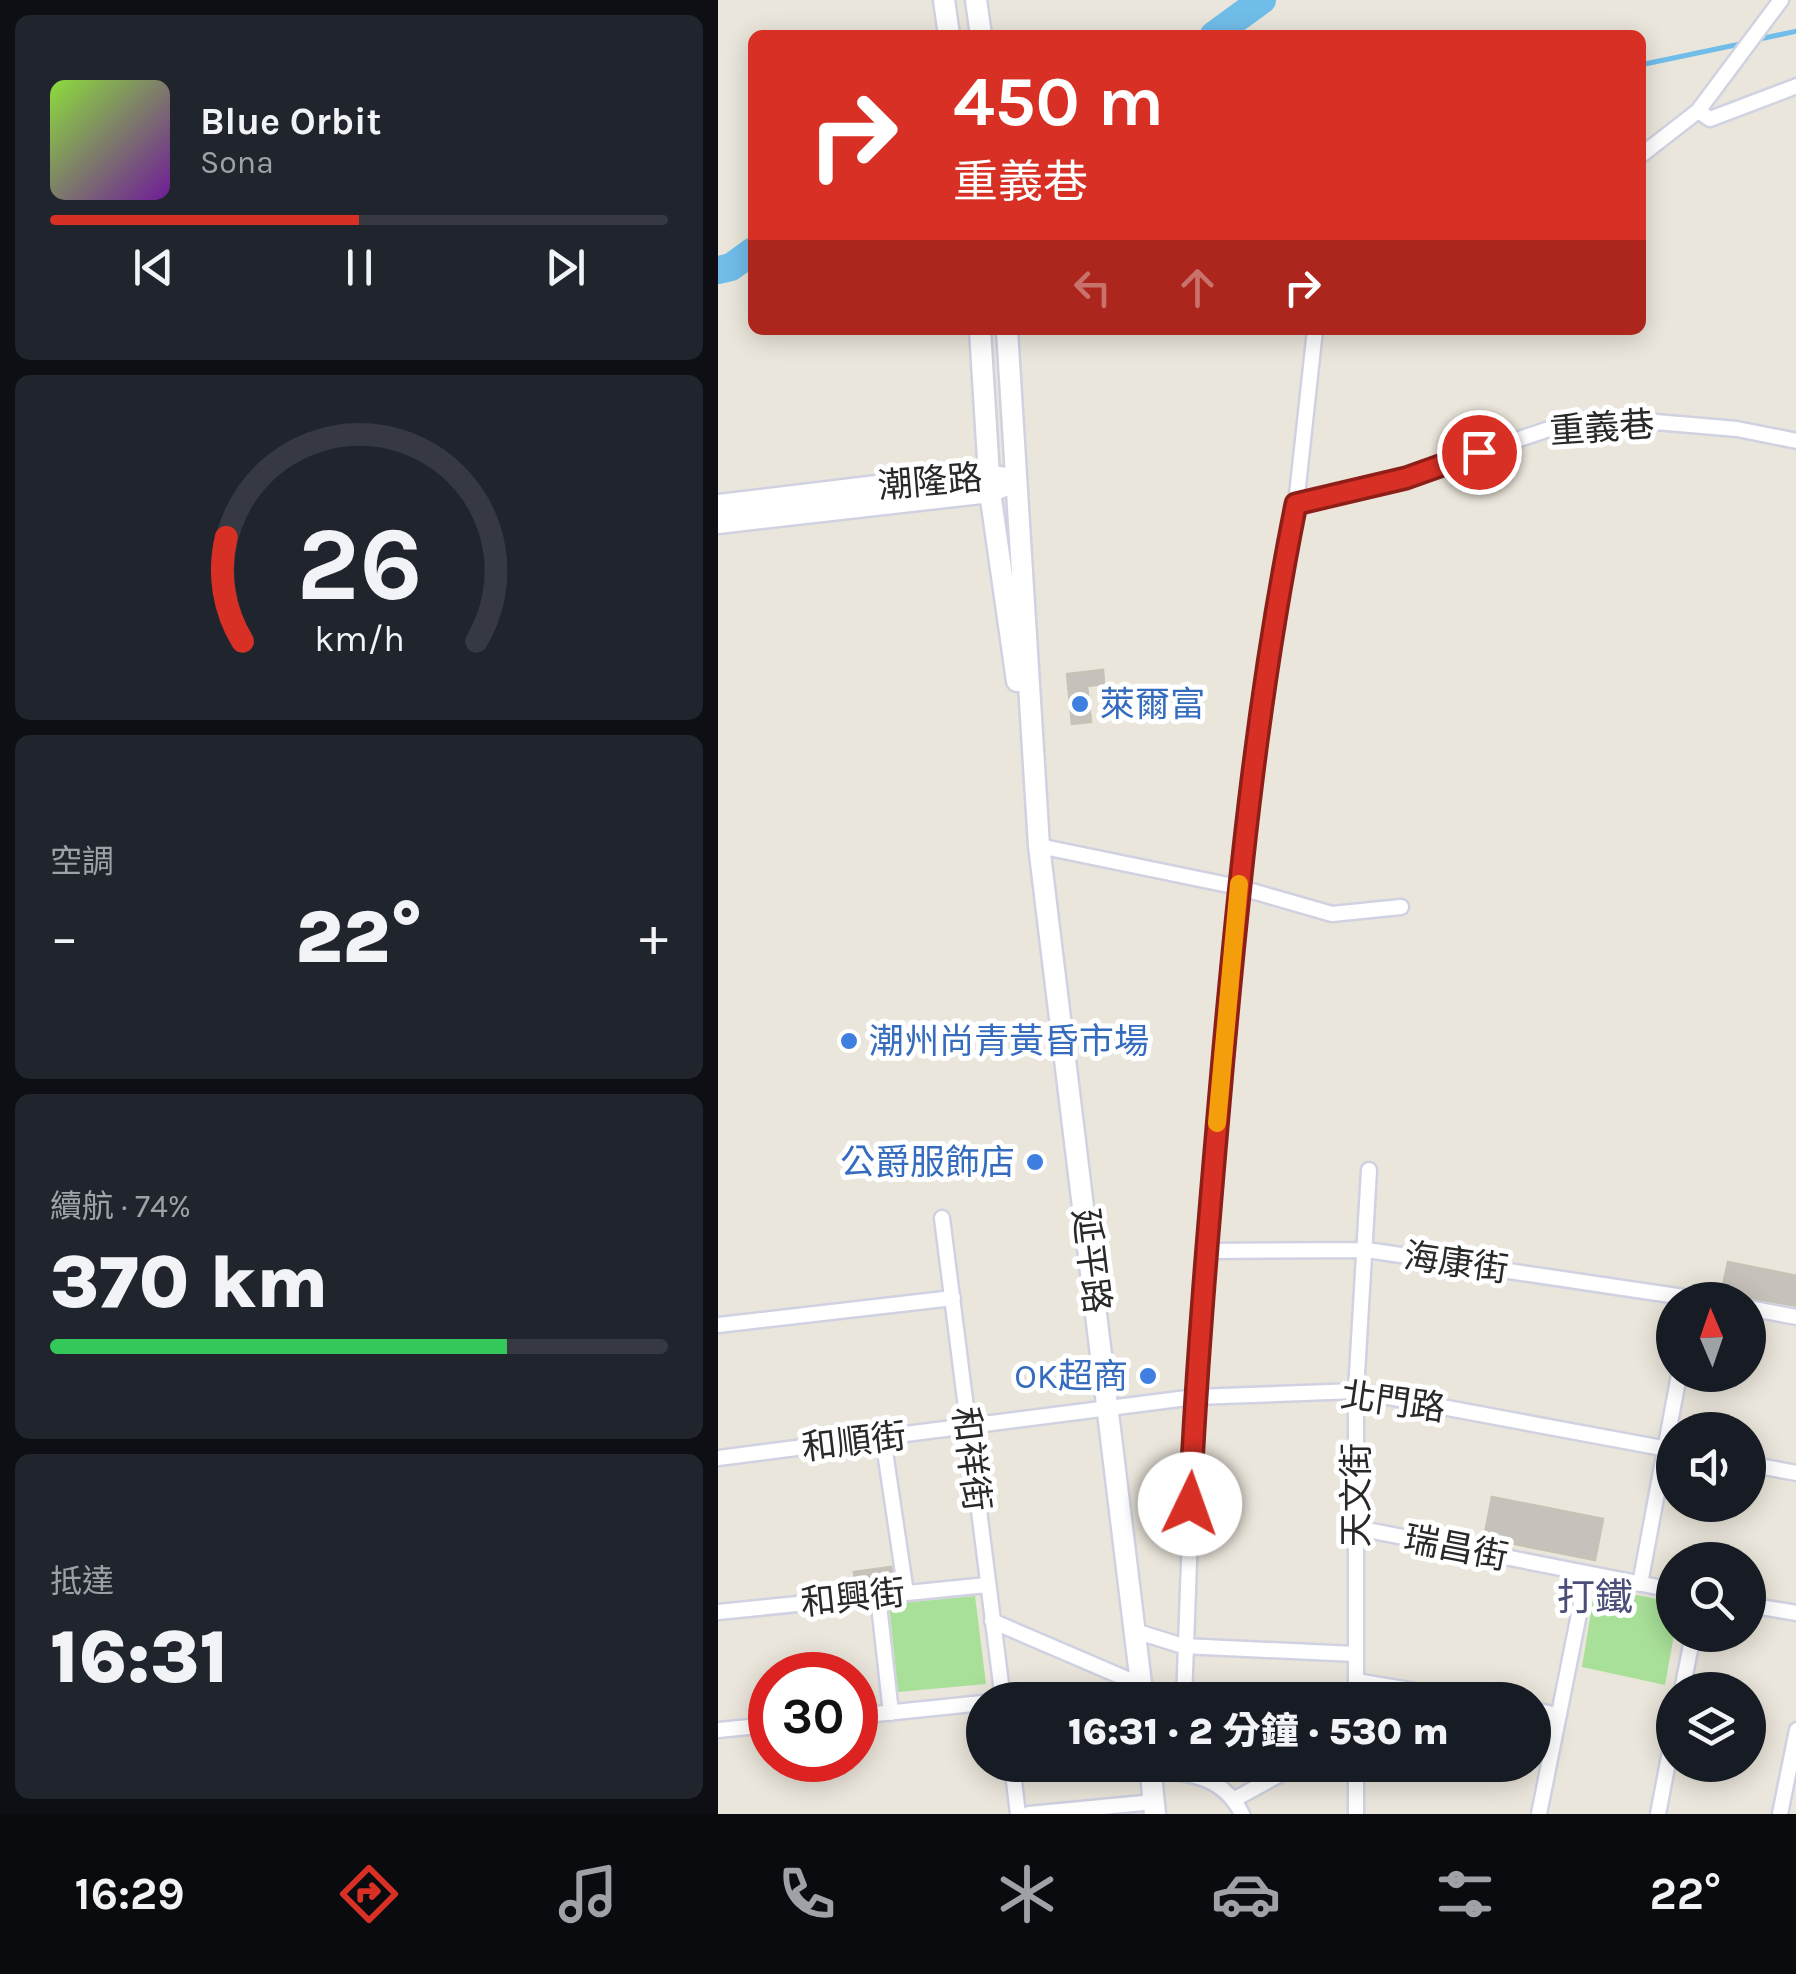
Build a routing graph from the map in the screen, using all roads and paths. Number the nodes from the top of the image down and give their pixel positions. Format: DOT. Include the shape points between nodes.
graph roads {
  1 [pos="944,0"];
  2 [pos="976,0"];
  3 [pos="1780,3"];
  4 [pos="1796,4"];
  5 [pos="949,30"];
  6 [pos="979,30"];
  7 [pos="1796,86"];
  8 [pos="1698,111"];
  9 [pos="1646,151"];
  10 [pos="980,335"];
  11 [pos="1007,335"];
  12 [pos="1314,335"];
  13 [pos="1796,441"];
  14 [pos="990,476"];
  15 [pos="1018,479"];
  16 [pos="1296,504"];
  17 [pos="718,505"];
  18 [pos="718,523"];
  19 [pos="1037,822"];
  20 [pos="1039,846"];
  21 [pos="1238,887"];
  22 [pos="1401,906"];
  23 [pos="1368,1170"];
  24 [pos="942,1218"];
  25 [pos="1367,1250"];
  26 [pos="1206,1252"];
  27 [pos="1656,1293"];
  28 [pos="953,1298"];
  29 [pos="1766,1311"];
  30 [pos="1796,1317"];
  31 [pos="718,1326"];
  32 [pos="1356,1392"];
  33 [pos="1195,1397"];
  34 [pos="1110,1411"];
  35 [pos="966,1428"];
  36 [pos="883,1438"];
  37 [pos="1656,1448"];
  38 [pos="718,1458"];
  39 [pos="1766,1467"];
  40 [pos="1796,1473"];
  41 [pos="1656,1510"];
  42 [pos="1356,1528"];
  43 [pos="1586,1574"];
  44 [pos="1640,1584"];
  45 [pos="988,1585"];
  46 [pos="1656,1587"];
  47 [pos="906,1593"];
  48 [pos="878,1596"];
  49 [pos="1766,1608"];
  50 [pos="718,1612"];
  51 [pos="1796,1614"];
  52 [pos="992,1621"];
  53 [pos="1135,1631"];
  54 [pos="1183,1646"];
  55 [pos="1355,1654"];
  56 [pos="1356,1681"];
  57 [pos="1000,1682"];
  58 [pos="1121,1682"];
  59 [pos="1141,1682"];
  60 [pos="1184,1682"];
  61 [pos="1362,1682"];
  62 [pos="966,1705"];
  63 [pos="891,1713"];
  64 [pos="1551,1713"];
  65 [pos="878,1714"];
  66 [pos="1558,1714"];
  67 [pos="748,1727"];
  68 [pos="718,1730"];
  69 [pos="1796,1730"];
  70 [pos="1014,1782"];
  71 [pos="1152,1782"];
  72 [pos="1213,1782"];
  73 [pos="1266,1782"];
  74 [pos="1356,1782"];
  75 [pos="1664,1782"];
  76 [pos="1235,1799"];
  77 [pos="1155,1808"];
  78 [pos="1018,1814"];
  79 [pos="1030,1814"];
  80 [pos="1242,1814"];
  81 [pos="1356,1814"];
  82 [pos="1540,1814"];
  83 [pos="1658,1814"];
  84 [pos="1780,1814"];
  1 -- 5 [label="street"];
  2 -- 6 [label="street"];
  3 -- 4 [label="street"];
  3 -- 8 [label="street"];
  7 -- 8 [label="street" via="1710,119"];
  8 -- 9 [label="street"];
  10 -- 14 [label="street, 延平路"];
  11 -- 15 [label="street, 延平路"];
  12 -- 16 [label="street"];
  13 -- 16 [label="street, 重義巷" via="1644,421 1564,424 1406,478"];
  14 -- 15 [label="street, 潮隆路"];
  14 -- 17 [label="street, 潮隆路"];
  14 -- 18 [label="street, 潮隆路"];
  14 -- 19 [label="street, 延平路"];
  15 -- 19 [label="street, 延平路"];
  16 -- 21 [label="street" via="1268,646"];
  19 -- 20 [label="street, 延平路"];
  20 -- 21 [label="street"];
  20 -- 34 [label="street, 延平路"];
  21 -- 22 [label="street" via="1332,914"];
  21 -- 26 [label="street"];
  23 -- 25 [label="street, 天文街"];
  24 -- 28 [label="street, 和祥街"];
  25 -- 26 [label="street, 海康街"];
  25 -- 27 [label="street, 海康街"];
  25 -- 32 [label="street, 天文街"];
  26 -- 33 [label="street"];
  28 -- 31 [label="street"];
  28 -- 35 [label="street, 和祥街"];
  29 -- 30 [label="street"];
  32 -- 33 [label="street, 北門路"];
  32 -- 37 [label="street, 北門路"];
  32 -- 42 [label="street, 天文街"];
  33 -- 34 [label="street, 北門路"];
  33 -- 54 [label="street"];
  34 -- 35 [label="street, 和順街"];
  34 -- 53 [label="street, 延平路"];
  35 -- 36 [label="street, 和順街"];
  35 -- 45 [label="street, 和祥街"];
  36 -- 38 [label="street, 和順街"];
  36 -- 47 [label="street"];
  39 -- 40 [label="street"];
  41 -- 44 [label="street"];
  42 -- 43 [label="street, 瑞昌街"];
  42 -- 55 [label="street, 天文街"];
  43 -- 44 [label="street, 瑞昌街"];
  43 -- 66 [label="street"];
  44 -- 46 [label="street, 瑞昌街"];
  45 -- 47 [label="street, 和興街"];
  45 -- 52 [label="street, 和祥街"];
  47 -- 48 [label="street, 和興街"];
  48 -- 50 [label="street, 和興街"];
  48 -- 63 [label="street"];
  49 -- 51 [label="street"];
  52 -- 57 [label="street, 和祥街"];
  52 -- 58 [label="street"];
  53 -- 54 [label="street"];
  53 -- 59 [label="street, 延平路"];
  54 -- 55 [label="street"];
  54 -- 60 [label="street"];
  55 -- 56 [label="street, 天文街"];
  56 -- 61 [label="street"];
  62 -- 63 [label="street"];
  63 -- 65 [label="street"];
  64 -- 66 [label="street"];
  66 -- 82 [label="street"];
  67 -- 68 [label="street"];
  69 -- 84 [label="street"];
  70 -- 78 [label="street"];
  71 -- 77 [label="street"];
  72 -- 76 [label="street"];
  73 -- 76 [label="street"];
  74 -- 81 [label="street"];
  75 -- 83 [label="street"];
  76 -- 80 [label="street"];
  77 -- 79 [label="street"];
}
